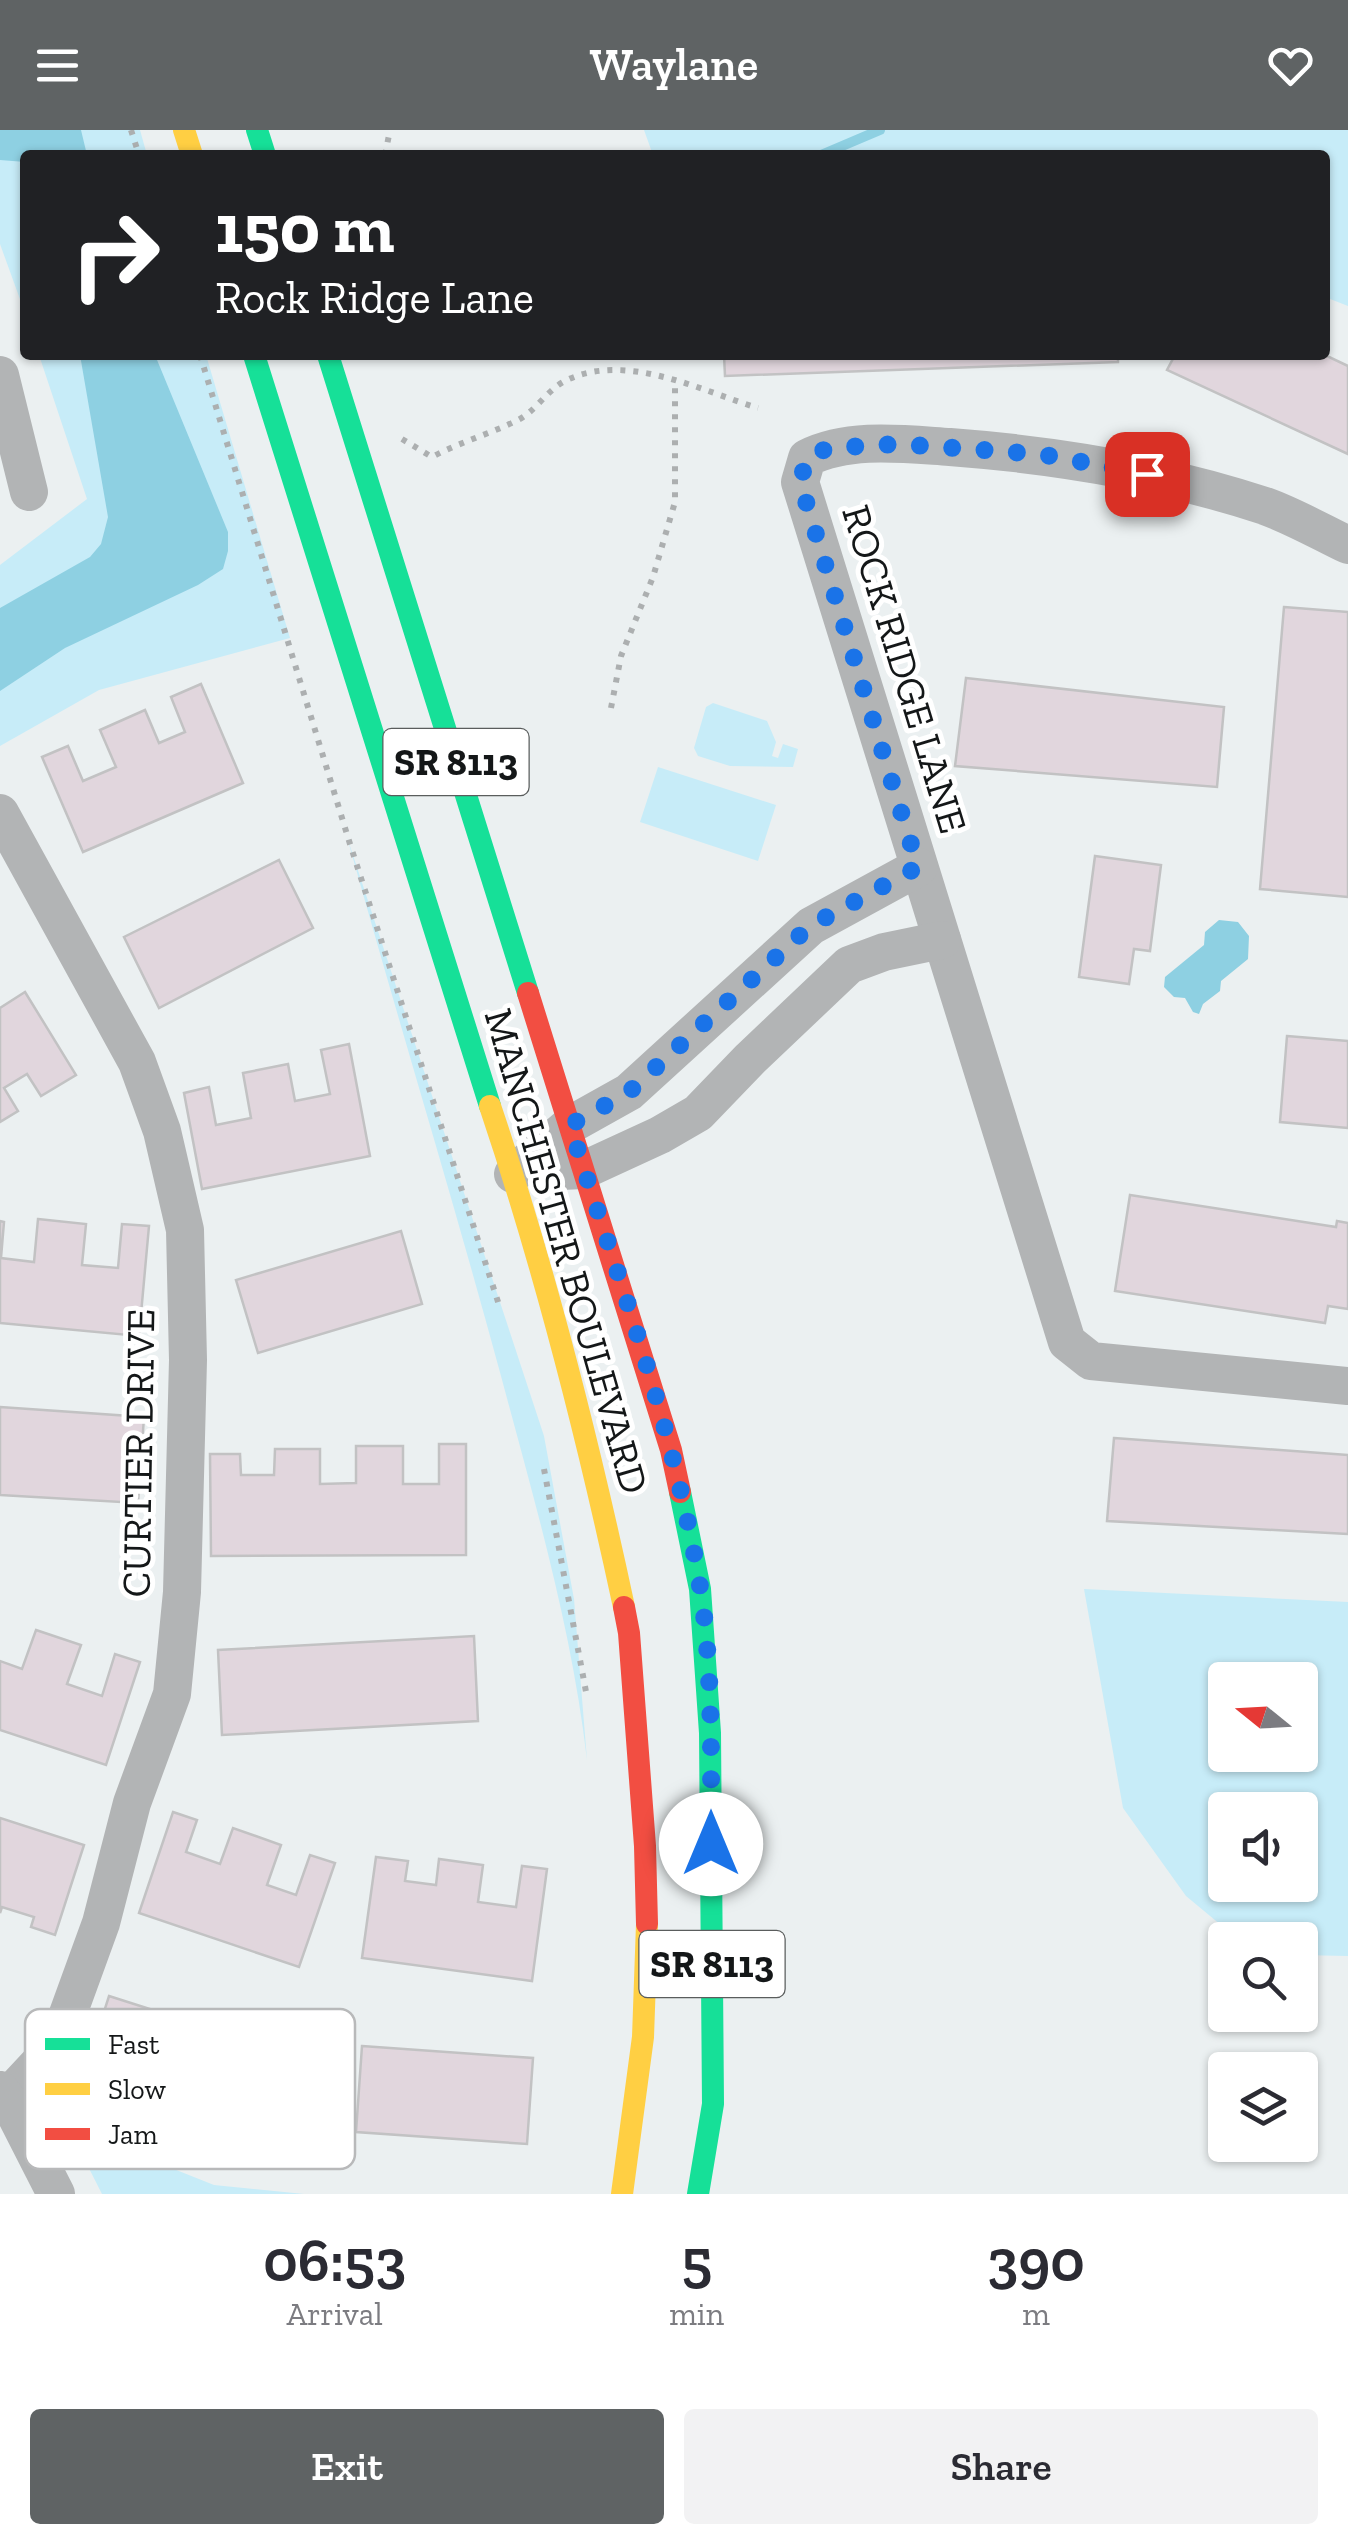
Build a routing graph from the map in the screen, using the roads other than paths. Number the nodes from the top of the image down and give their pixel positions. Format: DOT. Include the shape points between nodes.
graph roads {
  1 [pos="256,360"];
  2 [pos="330,360"];
  3 [pos="0,375"];
  4 [pos="29,492"];
  5 [pos="1348,545"];
  6 [pos="0,813"];
  7 [pos="918,867"];
  8 [pos="942,940"];
  9 [pos="570,1125"];
  10 [pos="584,1170"];
  11 [pos="513,1174"];
  12 [pos="1348,1386"];
  13 [pos="71,2009"];
  14 [pos="25,2076"];
  15 [pos="3,2098"];
  16 [pos="25,2138"];
  17 [pos="42,2169"];
  18 [pos="56,2194"];
  19 [pos="622,2194"];
  20 [pos="698,2194"];
  1 -- 11 [label="main road, MANCHESTER BOULEVARD / SR 8113"];
  2 -- 9 [label="main road, MANCHESTER BOULEVARD / SR 8113"];
  3 -- 4 [label="street"];
  5 -- 7 [label="street, ROCK RIDGE LANE" via="1267,507 1040,454 897,444 828,448 807,458 800,482"];
  6 -- 13 [label="street, CURTIER DRIVE" via="129,1046 162,1131 185,1230 182,1592 172,1694"];
  7 -- 8 [label="street, ROCK RIDGE LANE"];
  7 -- 9 [label="street, ROCK RIDGE LANE" via="810,926 629,1092"];
  8 -- 10 [label="street" via="849,965 698,1113"];
  8 -- 12 [label="street, ROCK RIDGE LANE" via="1067,1342 1092,1361"];
  9 -- 10 [label="main road, MANCHESTER BOULEVARD / SR 8113"];
  9 -- 11 [label="street, ROCK RIDGE LANE"];
  10 -- 11 [label="street"];
  10 -- 20 [label="main road, MANCHESTER BOULEVARD / SR 8113" via="671,1450 700,1588 710,1734 713,2104"];
  11 -- 19 [label="main road, MANCHESTER BOULEVARD / SR 8113" via="600,1496 629,1633 647,1937 643,2036"];
  14 -- 15 [label="street, CURTIER DRIVE"];
  15 -- 16 [label="street"];
  17 -- 18 [label="street"];
}
